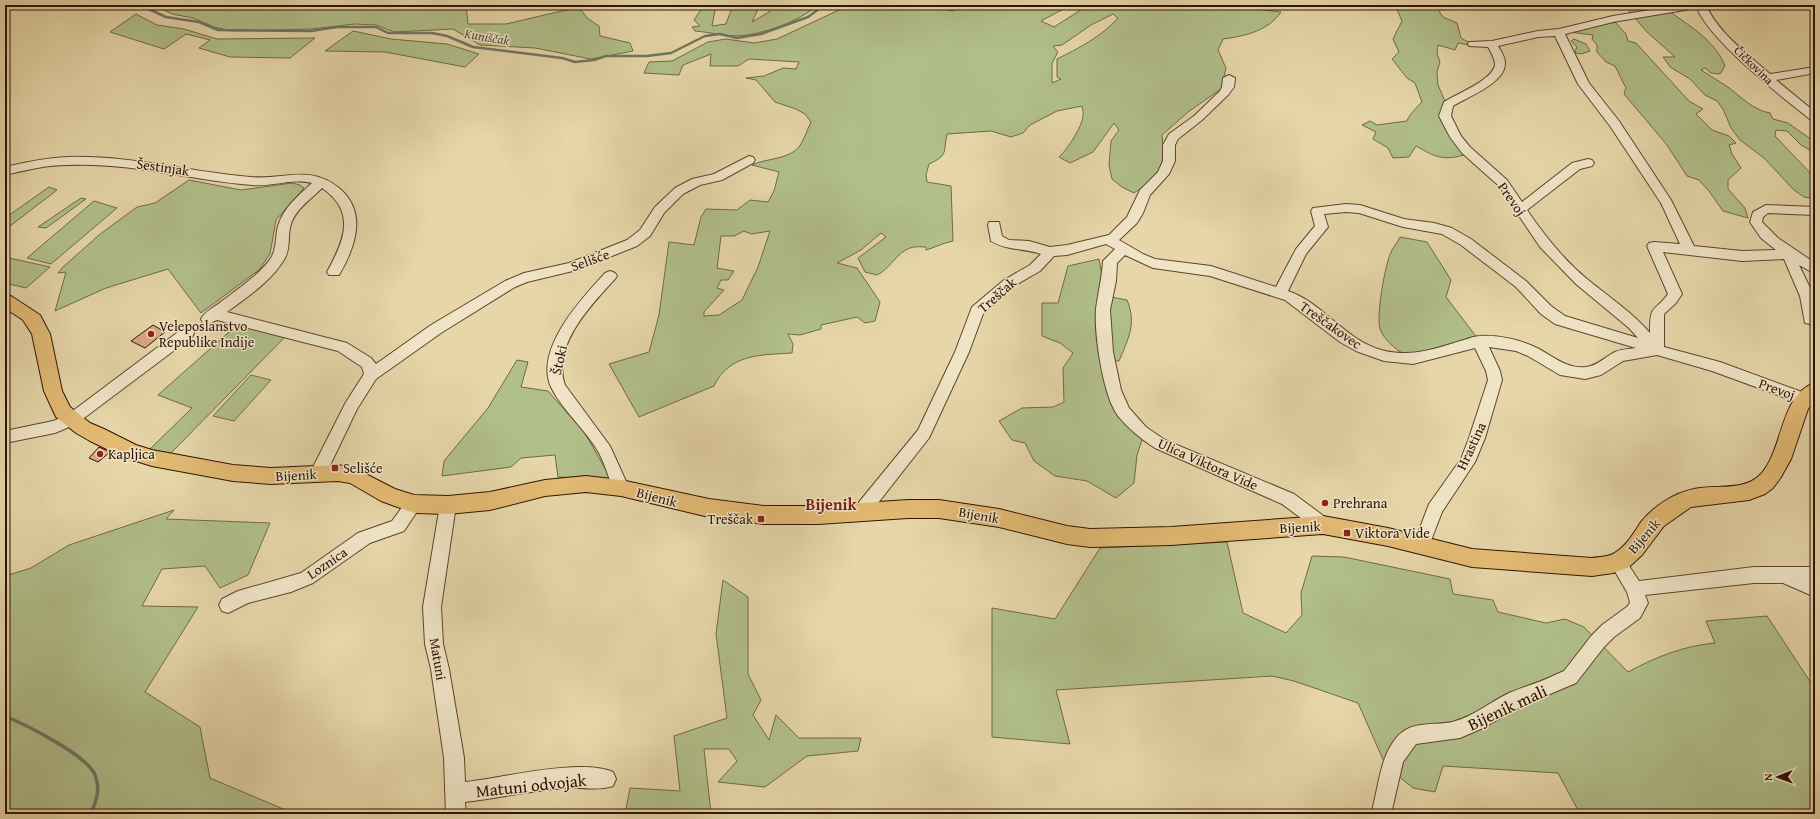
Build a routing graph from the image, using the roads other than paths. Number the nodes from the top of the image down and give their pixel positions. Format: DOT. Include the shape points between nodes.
graph roads {
  1 [pos="1700,5"];
  2 [pos="1771,5"];
  3 [pos="1786,5"];
  4 [pos="1559,32"];
  5 [pos="1473,44"];
  6 [pos="1492,44"];
  7 [pos="1815,70"];
  8 [pos="1229,78"];
  9 [pos="1766,78"];
  10 [pos="1815,118"];
  11 [pos="750,160"];
  12 [pos="1588,163"];
  13 [pos="5,171"];
  14 [pos="320,182"];
  15 [pos="1520,209"];
  16 [pos="1815,211"];
  17 [pos="994,225"];
  18 [pos="1118,244"];
  19 [pos="1689,249"];
  20 [pos="1050,252"];
  21 [pos="1791,254"];
  22 [pos="1815,269"];
  23 [pos="334,272"];
  24 [pos="610,276"];
  25 [pos="1280,293"];
  26 [pos="5,300"];
  27 [pos="1810,319"];
  28 [pos="187,333"];
  29 [pos="1479,341"];
  30 [pos="1657,350"];
  31 [pos="371,376"];
  32 [pos="1810,394"];
  33 [pos="71,420"];
  34 [pos="5,437"];
  35 [pos="318,474"];
  36 [pos="621,488"];
  37 [pos="414,504"];
  38 [pos="448,505"];
  39 [pos="861,512"];
  40 [pos="1323,525"];
  41 [pos="1421,546"];
  42 [pos="1618,563"];
  43 [pos="1780,575"];
  44 [pos="1815,576"];
  45 [pos="1635,589"];
  46 [pos="1815,589"];
  47 [pos="228,605"];
  48 [pos="606,780"];
  49 [pos="456,793"];
  50 [pos="456,814"];
  51 [pos="1381,814"];
  1 -- 4 [label="street" via="1613,19"];
  1 -- 9 [label="street, Čičkovina" via="1722,34"];
  2 -- 3 [label="street"];
  4 -- 6 [label="street" via="1536,34"];
  4 -- 19 [label="street" via="1584,84 1617,126 1667,203"];
  5 -- 6 [label="street"];
  6 -- 15 [label="street, Prevoj" via="1500,63 1499,71 1486,82 1448,104 1445,116 1461,144 1504,183"];
  7 -- 9 [label="street"];
  8 -- 18 [label="street, Ulica Viktora Vide" via="1224,93 1173,137 1169,145 1169,161 1163,174 1144,193 1137,213"];
  9 -- 10 [label="street, Čičkovina"];
  11 -- 31 [label="street, Selišće" via="718,177 696,182 679,191 659,210 644,233 632,243 572,267 524,278 510,284 436,329"];
  12 -- 15 [label="street" via="1576,166"];
  13 -- 14 [label="street, Šestinjak" via="51,161 97,160 152,165 252,181 302,176"];
  14 -- 23 [label="street, Šestinjak" via="340,195 346,202 350,214 349,244"];
  14 -- 31 [label="street" via="286,221 279,256 269,270 211,317 342,347 366,362"];
  15 -- 30 [label="street, Prevoj" via="1538,235 1566,266 1634,324"];
  16 -- 21 [label="street" via="1766,209 1757,215 1756,222 1760,229"];
  17 -- 20 [label="street" via="996,238 1002,242 1029,245"];
  18 -- 20 [label="street" via="1105,239"];
  18 -- 25 [label="street, Treščakovec" via="1153,264 1211,271"];
  18 -- 40 [label="street, Ulica Viktora Vide" via="1110,261 1104,310 1106,352 1111,379 1123,411 1141,431 1160,444 1288,500"];
  19 -- 21 [label="street" via="1742,256"];
  19 -- 30 [label="street" via="1654,246 1675,294 1657,314"];
  20 -- 39 [label="street, Treščak" via="1035,268 1009,282 977,311 962,352 924,434"];
  21 -- 22 [label="street"];
  21 -- 27 [label="street" via="1807,296"];
  24 -- 36 [label="street, Štoki" via="583,305 573,321 557,358 554,379 560,391 605,450"];
  25 -- 29 [label="street, Treščakovec" via="1298,302 1352,342 1384,356 1413,359"];
  25 -- 30 [label="street" via="1301,252 1322,226 1317,211 1360,209 1403,223 1447,231 1466,242 1521,284 1546,310 1560,320"];
  26 -- 33 [label="main road, Bijenik" via="34,320 42,339 53,391 63,412"];
  28 -- 33 [label="street"];
  29 -- 30 [label="street, Treščakovec" via="1518,346 1565,370 1579,373 1596,371 1620,356"];
  29 -- 41 [label="street, Hrastina" via="1495,380 1475,445 1435,509"];
  30 -- 32 [label="street, Prevoj"];
  31 -- 35 [label="street, Selišće" via="351,406"];
  32 -- 42 [label="main road, Bijenik" via="1794,417 1791,433 1776,467 1763,486 1751,491 1695,498 1680,503 1665,512 1639,544"];
  33 -- 34 [label="street" via="55,427"];
  33 -- 35 [label="main road, Bijenik" via="130,451 152,458 253,475"];
  35 -- 37 [label="main road, Bijenik" via="338,473 354,476 388,495"];
  36 -- 38 [label="main road, Bijenik" via="586,484 563,485 490,501"];
  36 -- 39 [label="main road, Bijenik" via="734,512 799,516"];
  37 -- 38 [label="main road, Bijenik"];
  37 -- 47 [label="street, Loznica" via="398,526 364,538 307,578 244,596"];
  38 -- 49 [label="street, Matuni" via="432,607 434,644 453,750"];
  39 -- 40 [label="main road, Bijenik" via="939,509 999,518 1067,535 1090,538 1170,536"];
  40 -- 41 [label="main road, Bijenik"];
  41 -- 42 [label="main road, Bijenik" via="1494,561 1592,567"];
  42 -- 45 [label="street, Bijenik mali"];
  43 -- 44 [label="street"];
  43 -- 45 [label="street" via="1714,579"];
  43 -- 46 [label="street"];
  45 -- 51 [label="street, Bijenik mali" via="1639,602 1634,612 1608,631 1570,677 1516,699 1460,729 1413,735 1404,742 1393,764"];
  48 -- 49 [label="street, Matuni odvojak" via="555,779"];
  49 -- 50 [label="street, Matuni"];
}
